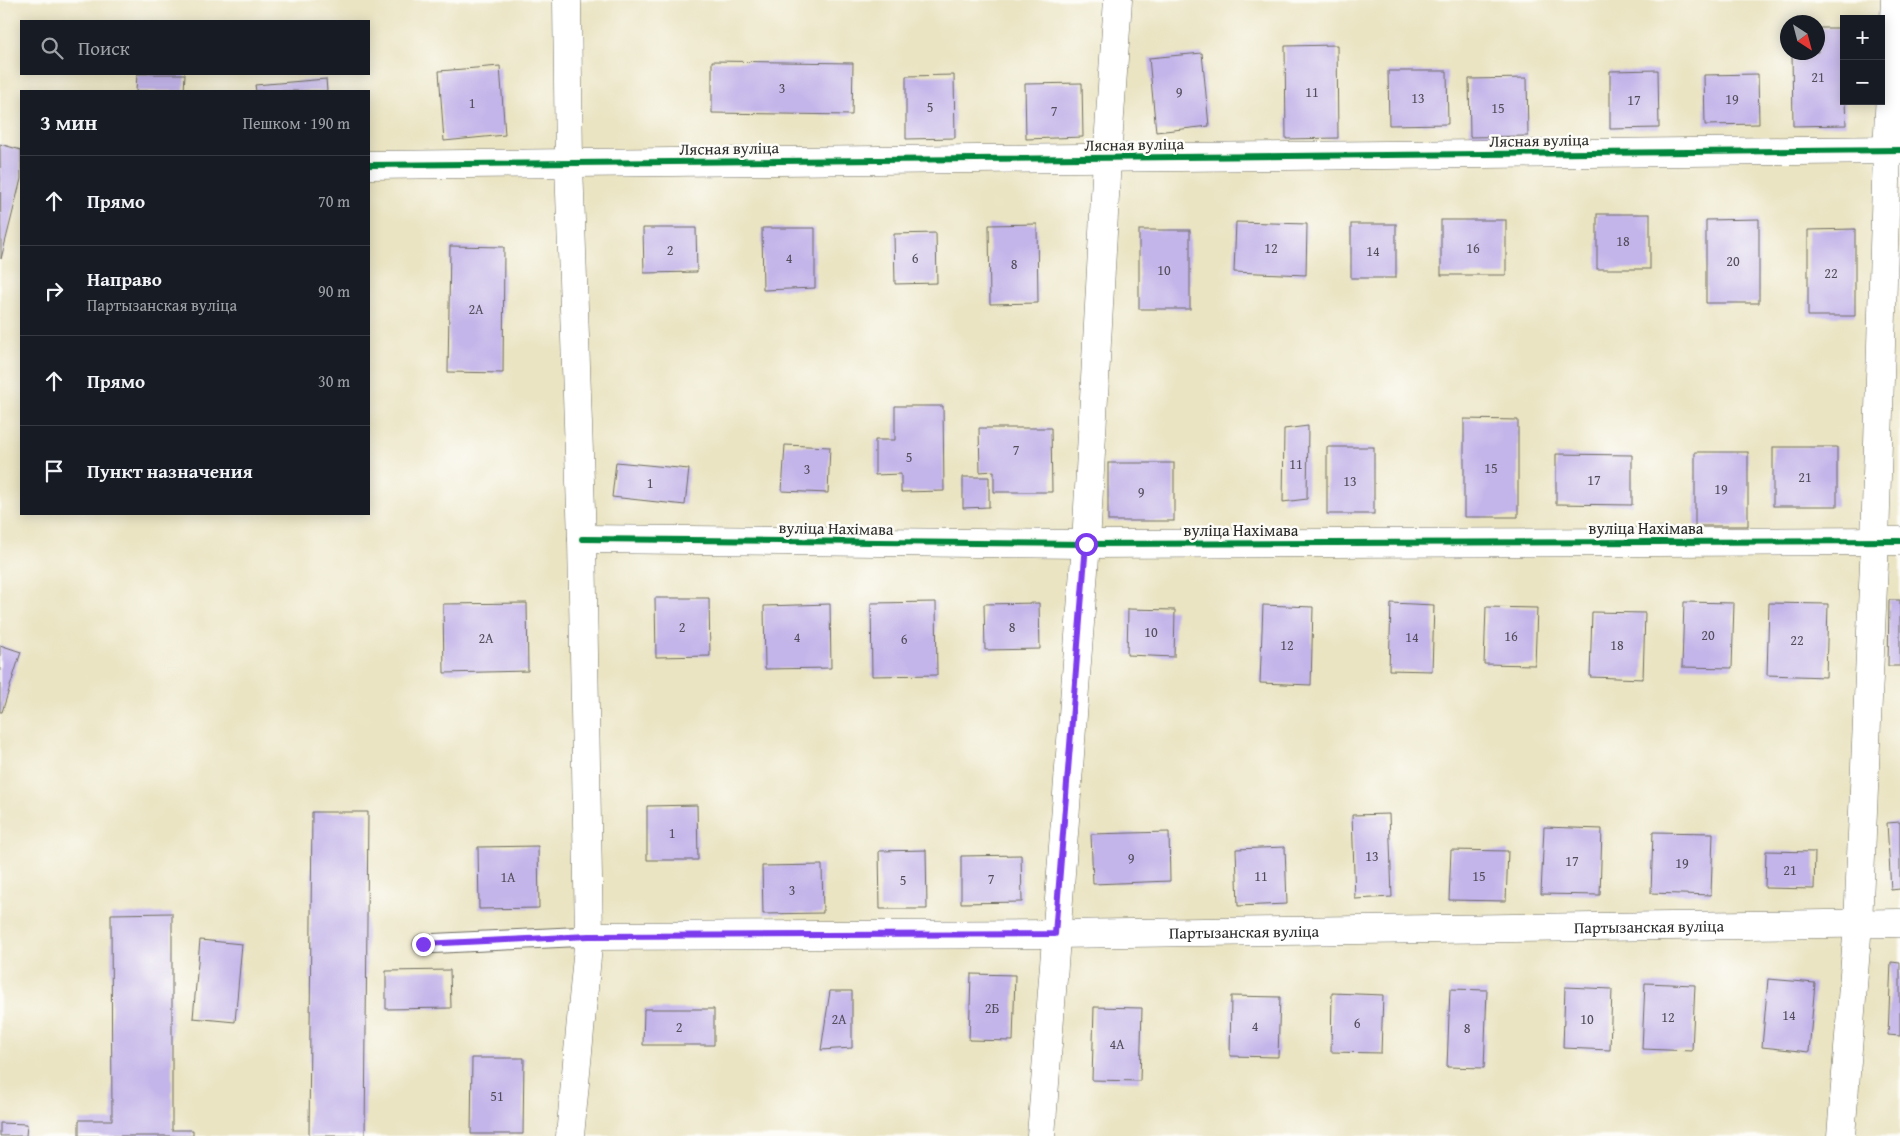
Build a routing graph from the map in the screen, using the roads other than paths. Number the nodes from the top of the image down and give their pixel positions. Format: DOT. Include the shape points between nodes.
graph roads {
  1 [pos="567,0"];
  2 [pos="1118,0"];
  3 [pos="1895,0"];
  4 [pos="1894,150"];
  5 [pos="1107,158"];
  6 [pos="568,164"];
  7 [pos="370,165"];
  8 [pos="582,539"];
  9 [pos="1888,541"];
  10 [pos="1086,544"];
  11 [pos="1900,923"];
  12 [pos="1858,924"];
  13 [pos="1055,934"];
  14 [pos="589,936"];
  15 [pos="423,944"];
  16 [pos="570,1136"];
  17 [pos="1041,1136"];
  18 [pos="1841,1136"];
  1 -- 6 [label="street"];
  2 -- 5 [label="street"];
  3 -- 4 [label="street"];
  4 -- 5 [label="street, Лясная вуліца"];
  4 -- 9 [label="street"];
  5 -- 6 [label="street, Лясная вуліца"];
  5 -- 10 [label="street"];
  6 -- 7 [label="street, Лясная вуліца"];
  6 -- 8 [label="street"];
  8 -- 10 [label="street, вуліца Нахімава"];
  8 -- 14 [label="street"];
  9 -- 10 [label="street, вуліца Нахімава"];
  9 -- 12 [label="street"];
  10 -- 13 [label="street"];
  11 -- 12 [label="street, Партызанская вуліца"];
  12 -- 13 [label="street, Партызанская вуліца"];
  12 -- 18 [label="street"];
  13 -- 14 [label="street, Партызанская вуліца"];
  13 -- 17 [label="street"];
  14 -- 15 [label="lane"];
  14 -- 16 [label="street"];
}
